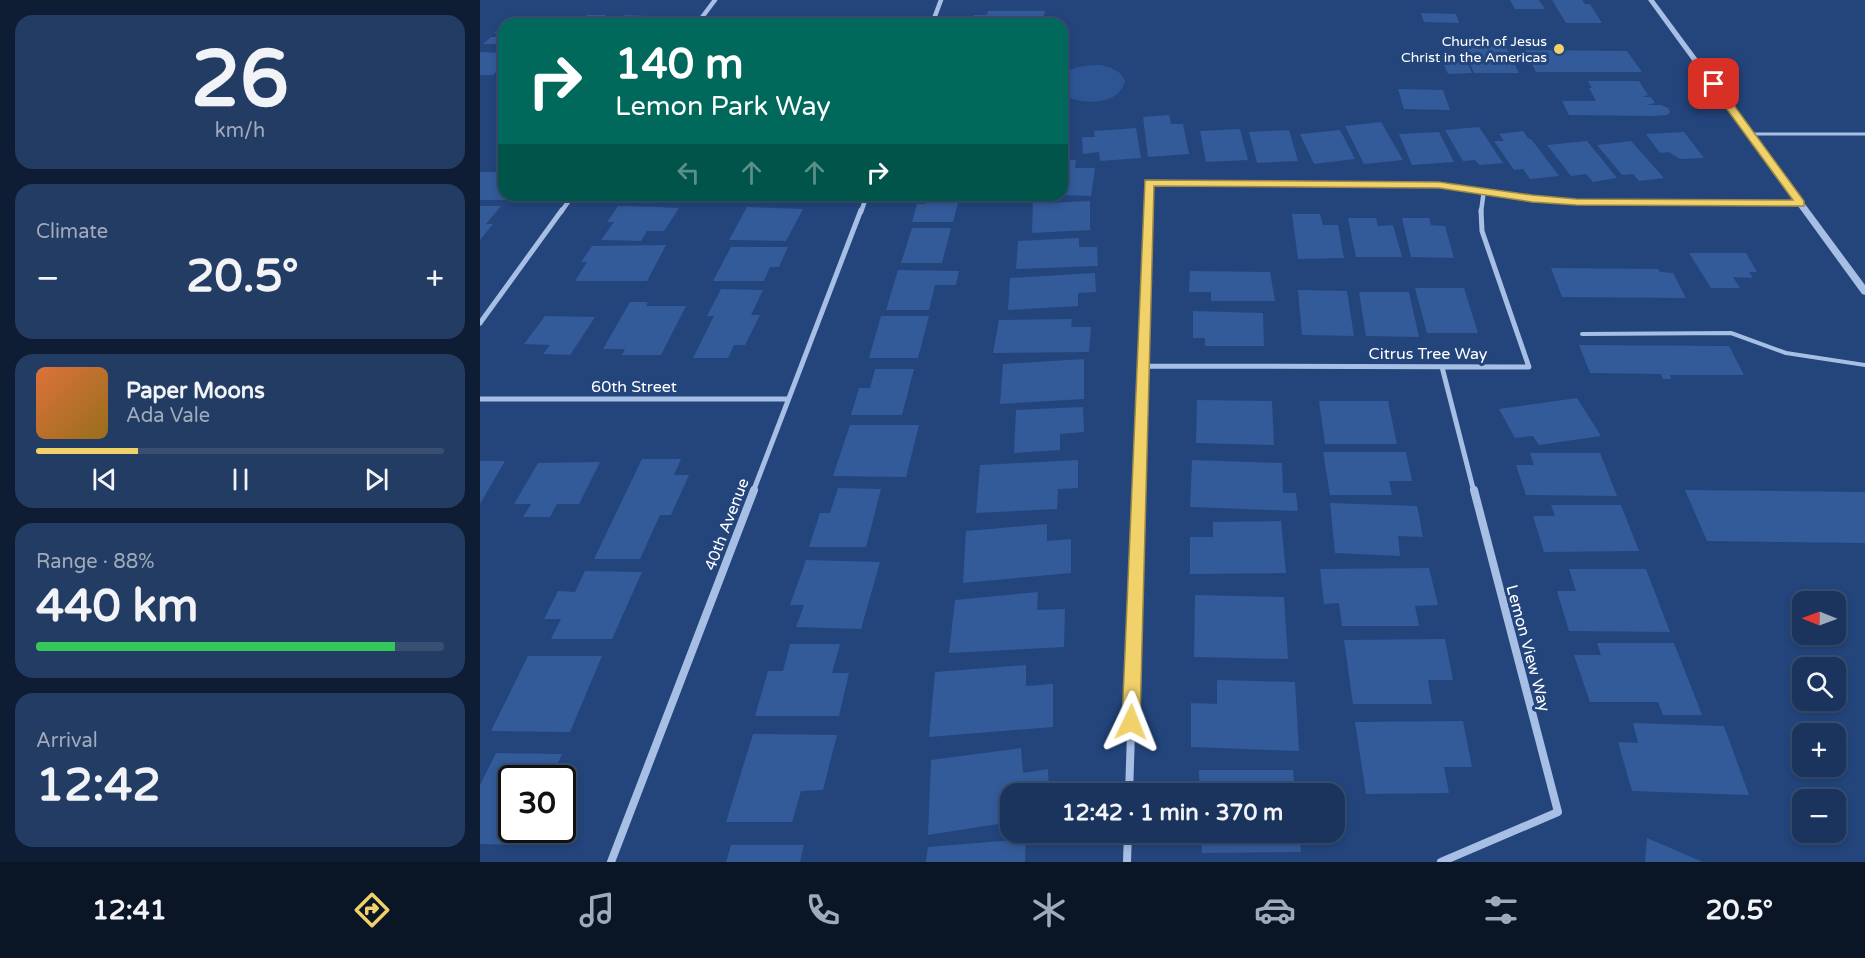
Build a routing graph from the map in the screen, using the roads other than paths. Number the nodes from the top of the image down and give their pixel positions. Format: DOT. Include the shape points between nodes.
graph roads {
  1 [pos="715,0"];
  2 [pos="941,0"];
  3 [pos="1652,0"];
  4 [pos="702,18"];
  5 [pos="934,18"];
  6 [pos="1750,134"];
  7 [pos="1865,134"];
  8 [pos="1484,190"];
  9 [pos="569,201"];
  10 [pos="865,201"];
  11 [pos="1801,204"];
  12 [pos="1865,292"];
  13 [pos="480,323"];
  14 [pos="1582,334"];
  15 [pos="1865,365"];
  16 [pos="1143,366"];
  17 [pos="1442,367"];
  18 [pos="480,399"];
  19 [pos="788,399"];
  20 [pos="1129,783"];
  21 [pos="1127,843"];
  22 [pos="611,862"];
  23 [pos="1126,862"];
  24 [pos="1441,862"];
  1 -- 4 [label="street"];
  2 -- 5 [label="street"];
  3 -- 6 [label="street"];
  6 -- 7 [label="lane"];
  6 -- 11 [label="street"];
  8 -- 11 [label="street" via="1576,202"];
  8 -- 16 [label="street" via="1439,185 1149,182"];
  8 -- 17 [label="street, Citrus Tree Way" via="1482,231 1529,367"];
  9 -- 13 [label="street"];
  10 -- 19 [label="street, 40th Avenue"];
  11 -- 12 [label="street"];
  14 -- 15 [label="lane" via="1731,333 1786,353"];
  16 -- 17 [label="street, Citrus Tree Way"];
  16 -- 20 [label="street"];
  17 -- 24 [label="street, Lemon View Way" via="1558,812"];
  18 -- 19 [label="street, 60th Street"];
  19 -- 22 [label="street, 40th Avenue"];
  21 -- 23 [label="street"];
}
